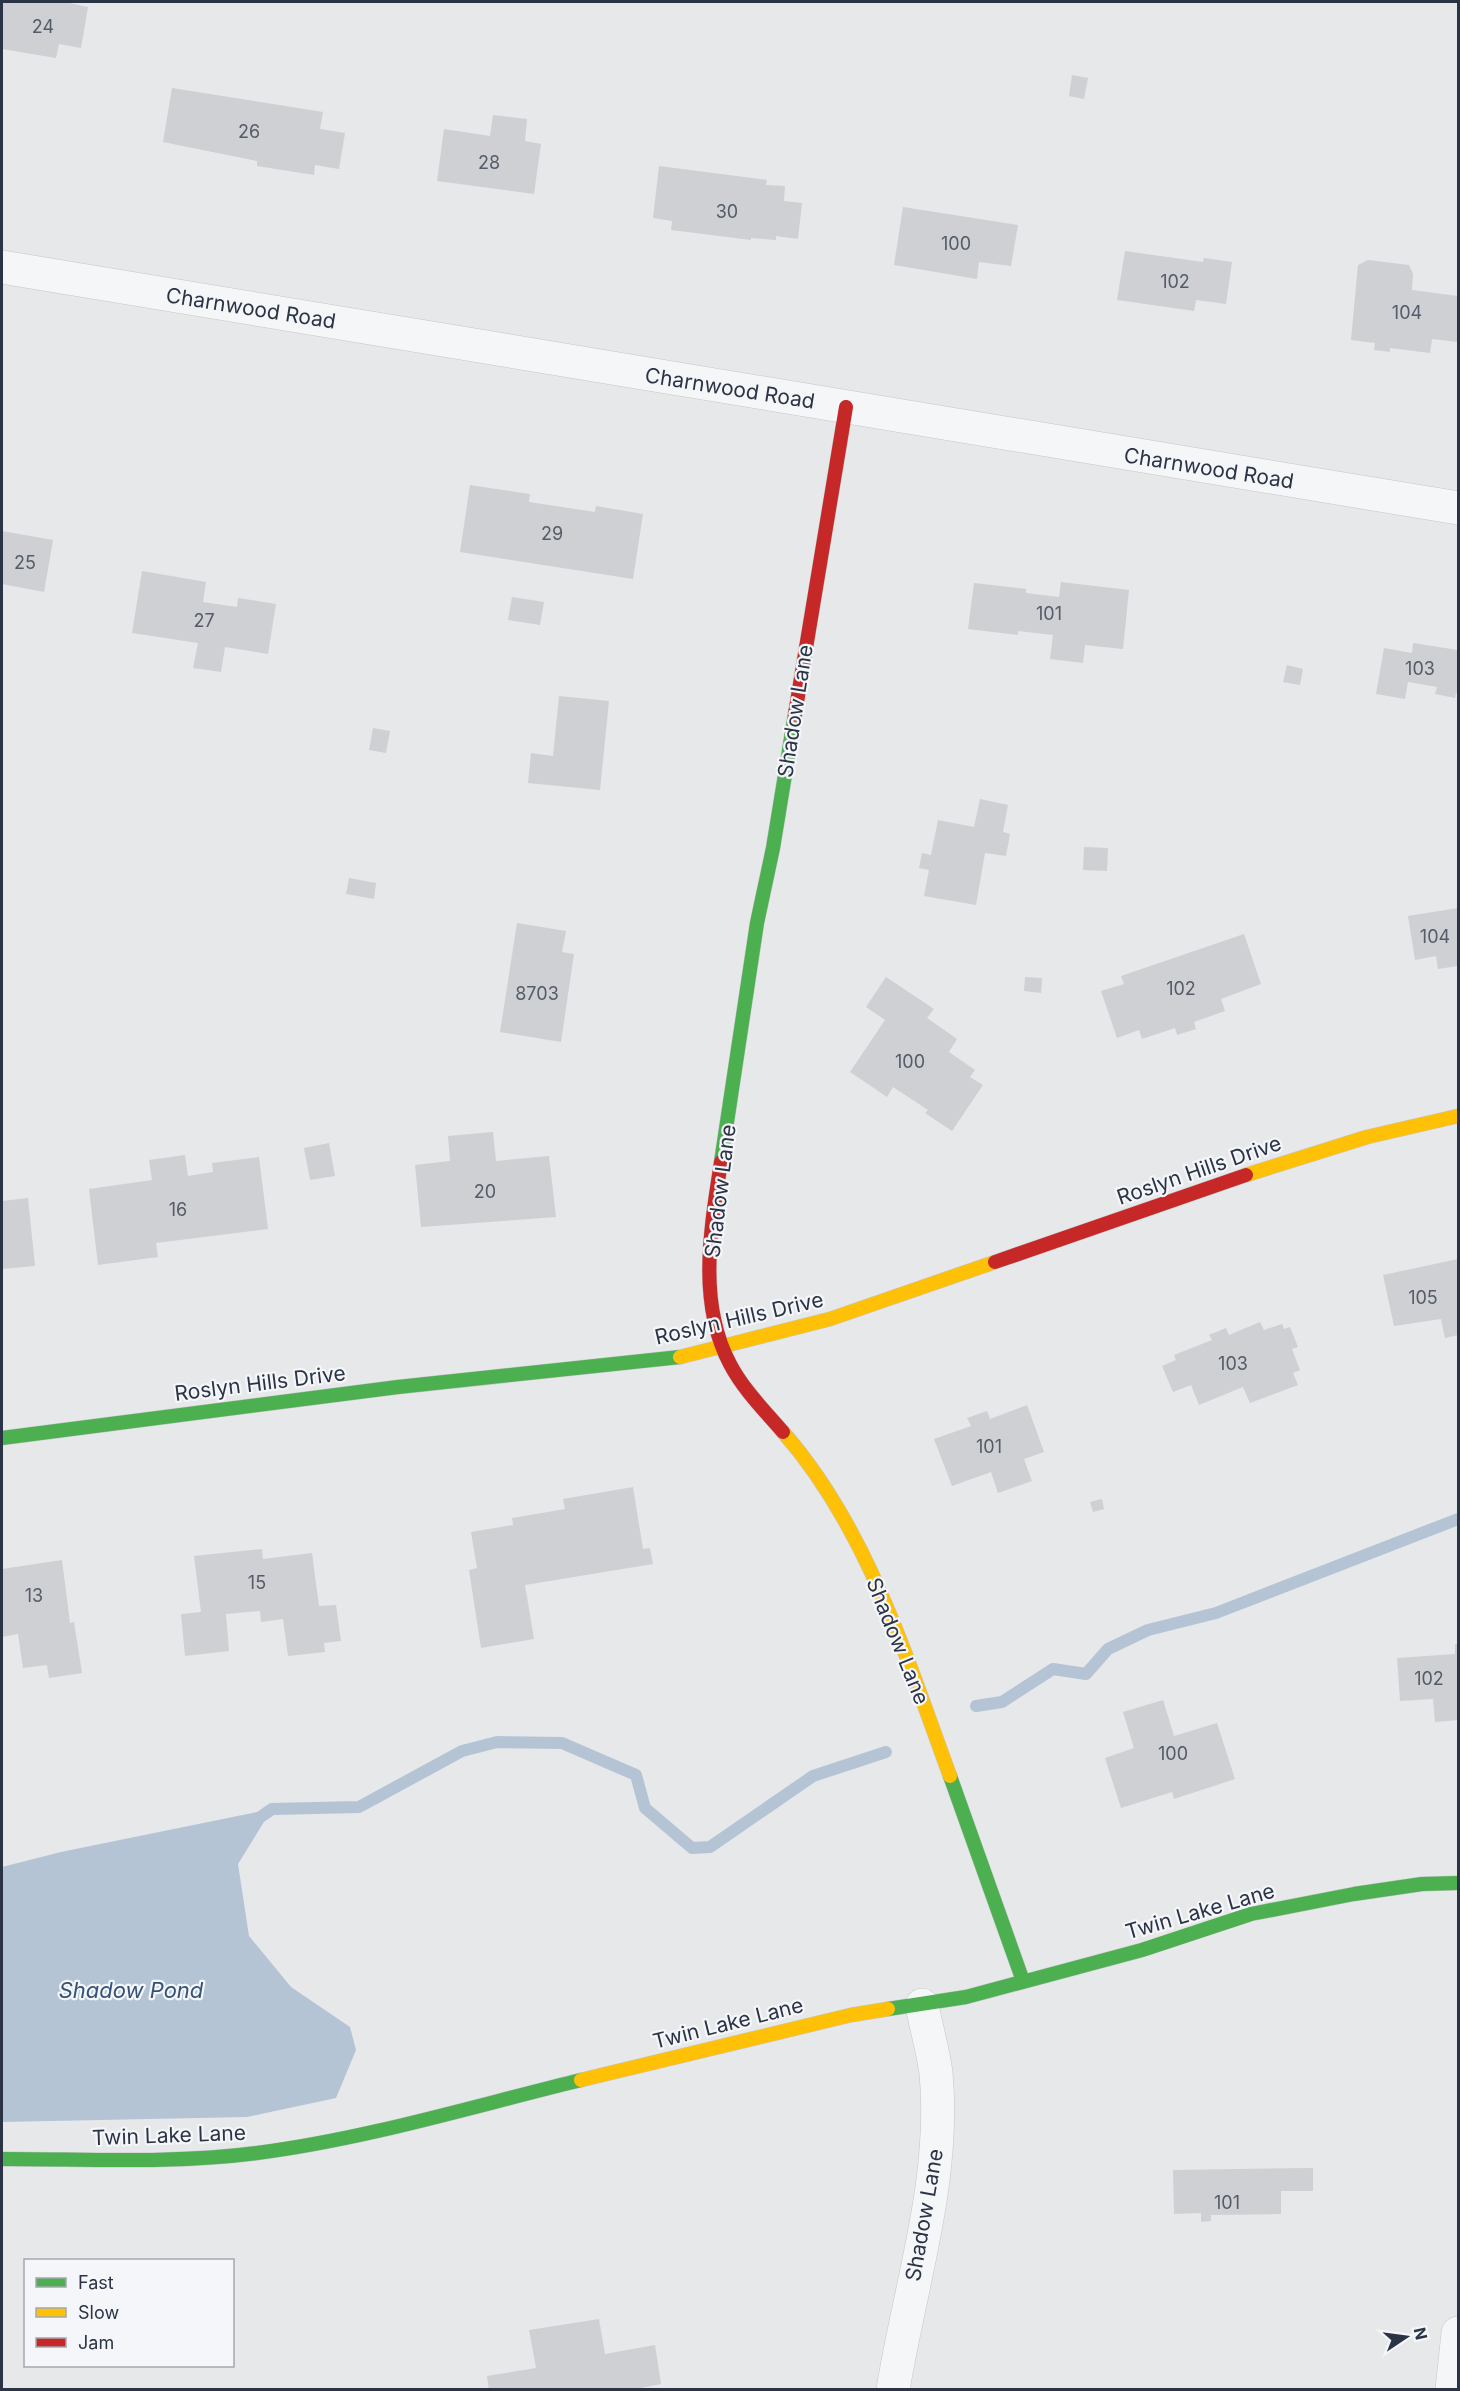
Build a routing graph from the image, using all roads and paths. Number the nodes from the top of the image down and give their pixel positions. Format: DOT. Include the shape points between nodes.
graph roads {
  1 [pos="2,267"];
  2 [pos="846,407"];
  3 [pos="1458,508"];
  4 [pos="1458,1116"];
  5 [pos="722,1348"];
  6 [pos="2,1437"];
  7 [pos="1458,1883"];
  8 [pos="1023,1981"];
  9 [pos="922,2005"];
  10 [pos="2,2159"];
  11 [pos="1458,2333"];
  12 [pos="893,2390"];
  13 [pos="1452,2390"];
  1 -- 2 [label="street, Charnwood Road"];
  2 -- 3 [label="street, Charnwood Road"];
  2 -- 5 [label="street, Shadow Lane" via="711,1226 714,1323"];
  4 -- 5 [label="street, Roslyn Hills Drive" via="1367,1137 1282,1163 831,1319"];
  5 -- 6 [label="street, Roslyn Hills Drive" via="672,1359 398,1387"];
  5 -- 8 [label="street, Shadow Lane" via="762,1411 805,1457 842,1512 877,1585"];
  7 -- 8 [label="street, Twin Lake Lane" via="1354,1894 1251,1914 1142,1950"];
  8 -- 9 [label="street, Twin Lake Lane"];
  9 -- 10 [label="street, Twin Lake Lane" via="851,2015 344,2138 258,2153 200,2159"];
  9 -- 12 [label="street, Shadow Lane" via="936,2072 937,2142 929,2206"];
  11 -- 13 [label="street"];
}
